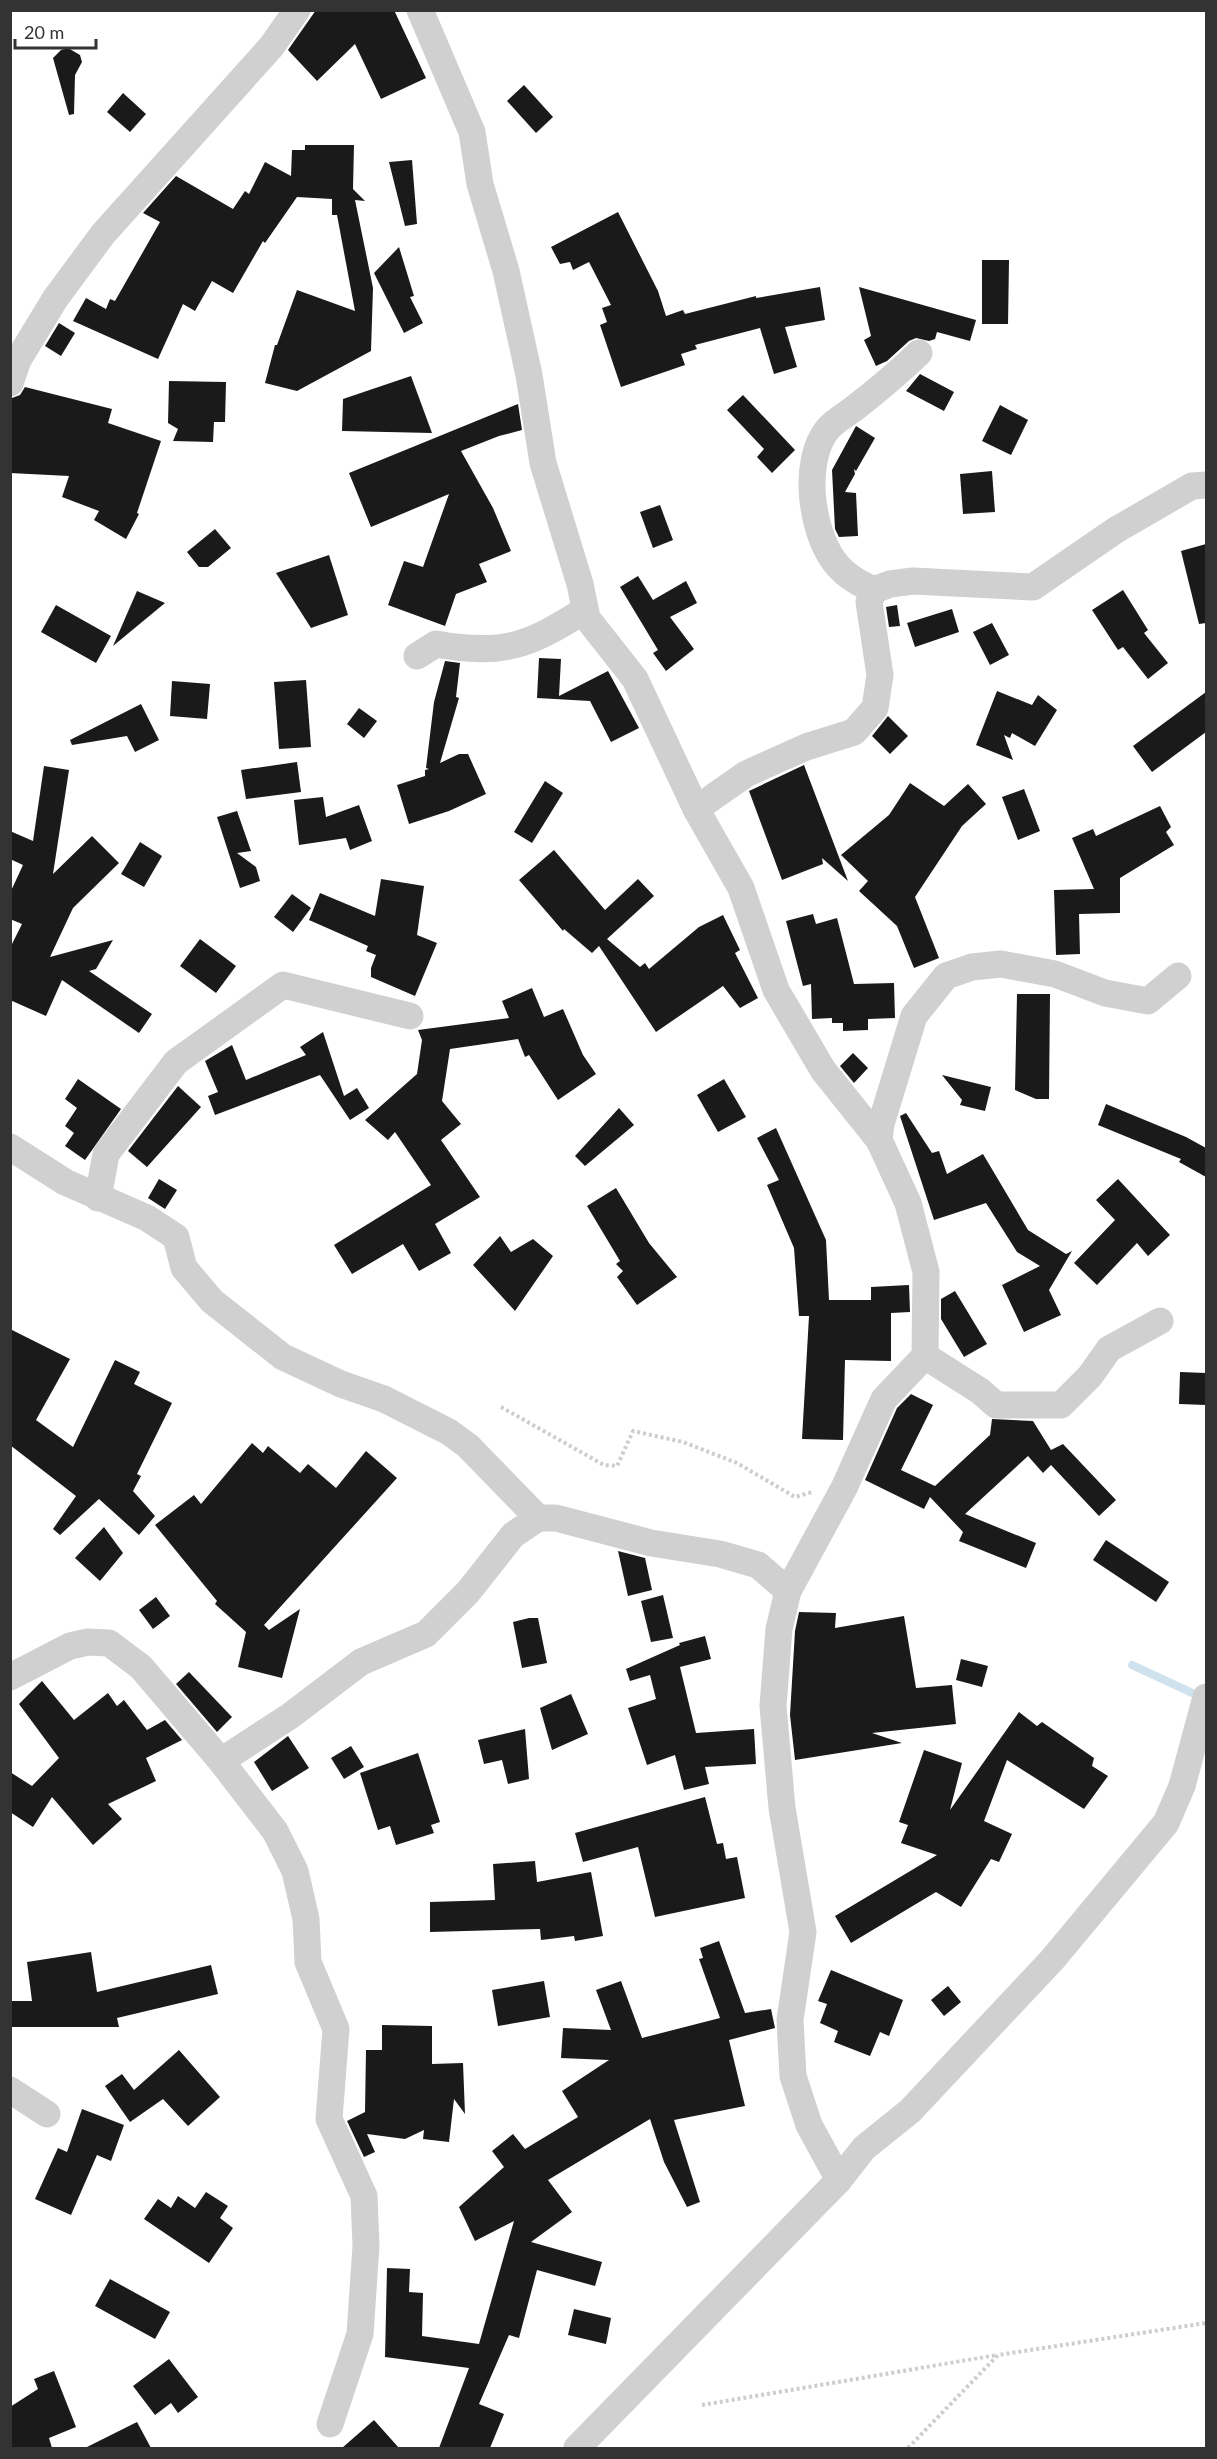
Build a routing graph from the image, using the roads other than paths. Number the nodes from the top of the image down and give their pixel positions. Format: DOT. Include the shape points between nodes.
graph roads {
  1 [pos="297,10"];
  2 [pos="420,10"];
  3 [pos="919,353"];
  4 [pos="10,383"];
  5 [pos="1206,485"];
  6 [pos="874,590"];
  7 [pos="585,610"];
  8 [pos="417,656"];
  9 [pos="696,809"];
  10 [pos="1179,976"];
  11 [pos="410,1016"];
  12 [pos="879,1140"];
  13 [pos="10,1147"];
  14 [pos="98,1198"];
  15 [pos="1160,1321"];
  16 [pos="925,1356"];
  17 [pos="538,1518"];
  18 [pos="788,1591"];
  19 [pos="10,1677"];
  20 [pos="1206,1697"];
  21 [pos="221,1761"];
  22 [pos="10,2090"];
  23 [pos="46,2114"];
  24 [pos="839,2180"];
  25 [pos="330,2424"];
  26 [pos="577,2448"];
  1 -- 4 [label="street" via="271,47 103,234 55,299 18,360"];
  2 -- 7 [label="street" via="472,132 480,184 506,271 526,363 543,463"];
  3 -- 6 [label="street" via="890,381 827,429 816,454 812,478 816,524 834,562"];
  5 -- 6 [label="street" via="1191,486 1116,530 1033,587 913,581"];
  6 -- 9 [label="street" via="869,602 880,675 875,708 854,732 806,747 746,774"];
  7 -- 8 [label="street" via="550,632 503,649 468,650 436,644"];
  7 -- 9 [label="street" via="587,618 635,679"];
  9 -- 12 [label="street" via="741,888 776,990 824,1070"];
  10 -- 12 [label="street" via="1148,1001 1105,993 1055,974 1001,964 972,967 946,976 914,1016"];
  11 -- 14 [label="street" via="283,985 176,1062 106,1154"];
  12 -- 16 [label="street" via="908,1203 926,1272"];
  13 -- 14 [label="street"];
  14 -- 17 [label="street" via="147,1218 176,1237 184,1268 212,1301 283,1357 384,1399 449,1432 468,1446"];
  15 -- 16 [label="street" via="1109,1349 1090,1376 1061,1405 996,1406 980,1391"];
  16 -- 18 [label="street" via="884,1399 844,1488"];
  17 -- 18 [label="street" via="556,1518 758,1565"];
  17 -- 21 [label="street" via="513,1535 468,1592 426,1634 361,1662 290,1716"];
  18 -- 24 [label="street" via="779,1629 772,1706 782,1808 803,1932 790,2020 793,2076 809,2125"];
  19 -- 21 [label="street" via="70,1646 109,1643 141,1667"];
  20 -- 24 [label="street" via="1182,1786 1166,1823 1053,1960 910,2111 864,2148"];
  21 -- 25 [label="street" via="274,1831 295,1871 306,1919 308,1962 336,2029 329,2119 364,2196 366,2246 360,2334"];
  22 -- 23 [label="street"];
  24 -- 26 [label="street"];
}
